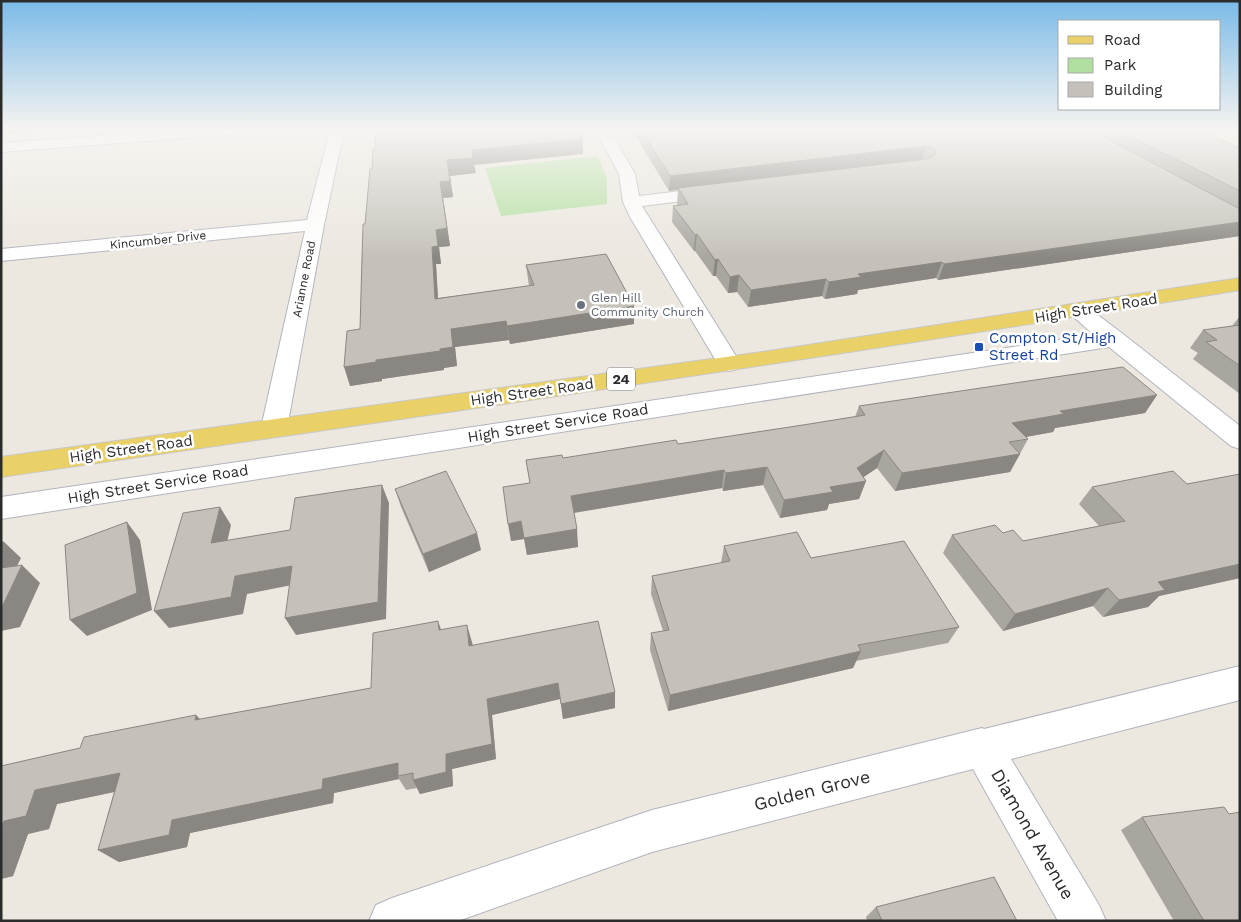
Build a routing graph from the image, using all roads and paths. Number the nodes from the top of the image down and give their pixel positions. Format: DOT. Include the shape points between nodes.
graph roads {
  1 [pos="327,173"];
  2 [pos="627,173"];
  3 [pos="727,190"];
  4 [pos="632,202"];
  5 [pos="315,225"];
  6 [pos="1,255"];
  7 [pos="1240,284"];
  8 [pos="1078,311"];
  9 [pos="1115,339"];
  10 [pos="728,364"];
  11 [pos="274,428"];
  12 [pos="1240,440"];
  13 [pos="1,467"];
  14 [pos="1,508"];
  15 [pos="1240,683"];
  16 [pos="982,748"];
  17 [pos="392,921"];
  18 [pos="1083,921"];
  1 -- 5 [label="street, Arianne Road"];
  2 -- 4 [label="street"];
  3 -- 4 [label="street"];
  4 -- 10 [label="street"];
  5 -- 6 [label="street, Kincumber Drive"];
  5 -- 11 [label="street, Arianne Road"];
  7 -- 8 [label="main road, High Street Road / 24"];
  8 -- 9 [label="street"];
  8 -- 10 [label="main road, High Street Road / 24"];
  9 -- 12 [label="street"];
  9 -- 14 [label="street, High Street Service Road"];
  10 -- 11 [label="main road, High Street Road / 24"];
  11 -- 13 [label="main road, High Street Road / 24"];
  15 -- 16 [label="street, Golden Grove"];
  16 -- 17 [label="street, Golden Grove" via="652,831"];
  16 -- 18 [label="street, Diamond Avenue"];
}
